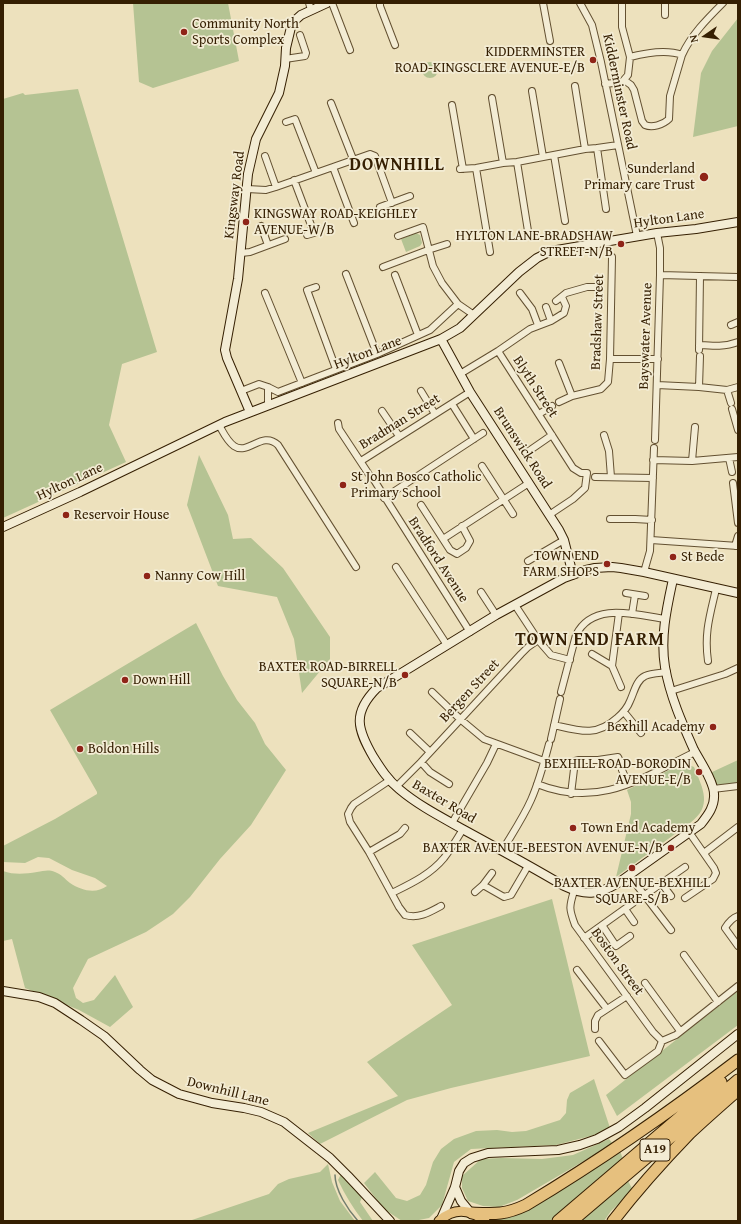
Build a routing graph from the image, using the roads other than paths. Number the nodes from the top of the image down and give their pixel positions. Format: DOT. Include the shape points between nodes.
graph roads {
  1 [pos="327,3"];
  2 [pos="332,3"];
  3 [pos="380,3"];
  4 [pos="544,3"];
  5 [pos="580,3"];
  6 [pos="622,3"];
  7 [pos="665,3"];
  8 [pos="723,3"];
  9 [pos="310,6"];
  10 [pos="665,15"];
  11 [pos="300,35"];
  12 [pos="550,41"];
  13 [pos="395,45"];
  14 [pos="350,50"];
  15 [pos="682,55"];
  16 [pos="630,57"];
  17 [pos="286,59"];
  18 [pos="624,80"];
  19 [pos="605,84"];
  20 [pos="575,86"];
  21 [pos="532,91"];
  22 [pos="492,98"];
  23 [pos="331,103"];
  24 [pos="452,105"];
  25 [pos="286,122"];
  26 [pos="618,145"];
  27 [pos="597,148"];
  28 [pos="585,149"];
  29 [pos="554,155"];
  30 [pos="264,156"];
  31 [pos="543,157"];
  32 [pos="353,159"];
  33 [pos="517,162"];
  34 [pos="503,163"];
  35 [pos="333,167"];
  36 [pos="476,168"];
  37 [pos="316,173"];
  38 [pos="294,180"];
  39 [pos="276,187"];
  40 [pos="247,189"];
  41 [pos="410,196"];
  42 [pos="392,203"];
  43 [pos="380,207"];
  44 [pos="606,209"];
  45 [pos="565,221"];
  46 [pos="738,222"];
  47 [pos="354,223"];
  48 [pos="261,226"];
  49 [pos="528,231"];
  50 [pos="657,233"];
  51 [pos="307,235"];
  52 [pos="398,236"];
  53 [pos="637,236"];
  54 [pos="285,239"];
  55 [pos="447,244"];
  56 [pos="268,245"];
  57 [pos="428,250"];
  58 [pos="490,252"];
  59 [pos="241,253"];
  60 [pos="612,257"];
  61 [pos="383,267"];
  62 [pos="346,274"];
  63 [pos="395,275"];
  64 [pos="660,275"];
  65 [pos="700,276"];
  66 [pos="738,277"];
  67 [pos="316,286"];
  68 [pos="598,287"];
  69 [pos="265,293"];
  70 [pos="520,293"];
  71 [pos="562,297"];
  72 [pos="556,301"];
  73 [pos="458,304"];
  74 [pos="546,307"];
  75 [pos="474,315"];
  76 [pos="551,321"];
  77 [pos="738,322"];
  78 [pos="538,325"];
  79 [pos="731,325"];
  80 [pos="418,335"];
  81 [pos="441,338"];
  82 [pos="738,342"];
  83 [pos="700,350"];
  84 [pos="498,351"];
  85 [pos="377,354"];
  86 [pos="610,359"];
  87 [pos="658,359"];
  88 [pos="558,363"];
  89 [pos="336,369"];
  90 [pos="460,374"];
  91 [pos="302,383"];
  92 [pos="657,386"];
  93 [pos="268,387"];
  94 [pos="699,387"];
  95 [pos="738,387"];
  96 [pos="728,390"];
  97 [pos="421,391"];
  98 [pos="241,392"];
  99 [pos="470,392"];
  100 [pos="572,396"];
  101 [pos="559,402"];
  102 [pos="452,404"];
  103 [pos="268,406"];
  104 [pos="552,406"];
  105 [pos="382,411"];
  106 [pos="250,412"];
  107 [pos="435,414"];
  108 [pos="539,414"];
  109 [pos="338,423"];
  110 [pos="219,425"];
  111 [pos="695,428"];
  112 [pos="738,430"];
  113 [pos="483,433"];
  114 [pos="552,435"];
  115 [pos="604,435"];
  116 [pos="399,436"];
  117 [pos="474,439"];
  118 [pos="655,440"];
  119 [pos="654,448"];
  120 [pos="526,453"];
  121 [pos="738,457"];
  122 [pos="729,458"];
  123 [pos="653,460"];
  124 [pos="692,460"];
  125 [pos="361,461"];
  126 [pos="482,466"];
  127 [pos="732,472"];
  128 [pos="595,477"];
  129 [pos="611,478"];
  130 [pos="653,478"];
  131 [pos="529,483"];
  132 [pos="733,483"];
  133 [pos="384,498"];
  134 [pos="504,499"];
  135 [pos="421,505"];
  136 [pos="514,514"];
  137 [pos="549,515"];
  138 [pos="610,519"];
  139 [pos="652,520"];
  140 [pos="738,524"];
  141 [pos="462,526"];
  142 [pos="3,527"];
  143 [pos="738,536"];
  144 [pos="443,538"];
  145 [pos="564,540"];
  146 [pos="651,540"];
  147 [pos="737,546"];
  148 [pos="528,561"];
  149 [pos="396,566"];
  150 [pos="356,567"];
  151 [pos="644,572"];
  152 [pos="573,575"];
  153 [pos="673,579"];
  154 [pos="716,589"];
  155 [pos="481,592"];
  156 [pos="626,593"];
  157 [pos="738,593"];
  158 [pos="635,595"];
  159 [pos="645,596"];
  160 [pos="515,604"];
  161 [pos="620,613"];
  162 [pos="632,614"];
  163 [pos="496,615"];
  164 [pos="666,619"];
  165 [pos="470,632"];
  166 [pos="538,640"];
  167 [pos="447,645"];
  168 [pos="592,654"];
  169 [pos="570,660"];
  170 [pos="708,660"];
  171 [pos="612,666"];
  172 [pos="738,668"];
  173 [pos="667,672"];
  174 [pos="621,687"];
  175 [pos="671,691"];
  176 [pos="432,692"];
  177 [pos="561,692"];
  178 [pos="560,699"];
  179 [pos="624,712"];
  180 [pos="460,719"];
  181 [pos="554,725"];
  182 [pos="410,733"];
  183 [pos="641,733"];
  184 [pos="496,744"];
  185 [pos="430,752"];
  186 [pos="695,752"];
  187 [pos="544,761"];
  188 [pos="421,762"];
  189 [pos="390,780"];
  190 [pos="449,784"];
  191 [pos="538,784"];
  192 [pos="628,784"];
  193 [pos="738,786"];
  194 [pos="396,787"];
  195 [pos="713,789"];
  196 [pos="571,794"];
  197 [pos="452,823"];
  198 [pos="738,827"];
  199 [pos="405,828"];
  200 [pos="463,829"];
  201 [pos="688,832"];
  202 [pos="502,851"];
  203 [pos="369,852"];
  204 [pos="704,853"];
  205 [pos="528,866"];
  206 [pos="685,867"];
  207 [pos="492,873"];
  208 [pos="629,875"];
  209 [pos="662,884"];
  210 [pos="483,885"];
  211 [pos="574,890"];
  212 [pos="475,892"];
  213 [pos="392,893"];
  214 [pos="645,896"];
  215 [pos="671,896"];
  216 [pos="685,898"];
  217 [pos="639,900"];
  218 [pos="633,904"];
  219 [pos="441,906"];
  220 [pos="625,909"];
  221 [pos="738,916"];
  222 [pos="634,922"];
  223 [pos="602,925"];
  224 [pos="671,930"];
  225 [pos="630,936"];
  226 [pos="584,938"];
  227 [pos="738,946"];
  228 [pos="684,955"];
  229 [pos="577,970"];
  230 [pos="645,983"];
  231 [pos="738,986"];
  232 [pos="3,991"];
  233 [pos="627,996"];
  234 [pos="718,1002"];
  235 [pos="607,1009"];
  236 [pos="595,1029"];
  237 [pos="680,1031"];
  238 [pos="738,1034"];
  239 [pos="599,1041"];
  240 [pos="662,1041"];
  241 [pos="738,1060"];
  242 [pos="738,1067"];
  243 [pos="738,1080"];
  244 [pos="738,1090"];
  245 [pos="455,1188"];
  246 [pos="471,1212"];
  247 [pos="440,1220"];
  248 [pos="390,1221"];
  249 [pos="485,1221"];
  250 [pos="558,1221"];
  251 [pos="572,1221"];
  252 [pos="613,1221"];
  1 -- 9 [label="street, Kingsway Road"];
  2 -- 14 [label="street"];
  3 -- 13 [label="street"];
  4 -- 12 [label="street"];
  5 -- 19 [label="street, Kidderminster Road" via="592,24"];
  6 -- 16 [label="street" via="622,27"];
  7 -- 10 [label="street"];
  8 -- 15 [label="street" via="695,33"];
  9 -- 17 [label="street, Kingsway Road" via="292,23"];
  11 -- 17 [label="street" via="305,56"];
  15 -- 16 [label="street" via="658,52"];
  15 -- 18 [label="street" via="670,96 669,119 662,124 645,125 634,90"];
  16 -- 18 [label="street" via="628,75"];
  17 -- 40 [label="street, Kingsway Road" via="279,93 256,139"];
  18 -- 19 [label="street"];
  19 -- 26 [label="street, Kidderminster Road"];
  20 -- 28 [label="street"];
  21 -- 31 [label="street"];
  22 -- 34 [label="street"];
  23 -- 32 [label="street"];
  24 -- 36 [label="street" via="462,169"];
  25 -- 37 [label="street" via="295,119"];
  26 -- 27 [label="street"];
  26 -- 53 [label="street, Kidderminster Road"];
  27 -- 28 [label="street"];
  27 -- 44 [label="street"];
  28 -- 29 [label="street"];
  29 -- 31 [label="street"];
  29 -- 45 [label="street"];
  30 -- 39 [label="street"];
  31 -- 33 [label="street"];
  32 -- 35 [label="street"];
  32 -- 42 [label="street" via="370,154 375,156"];
  33 -- 34 [label="street"];
  33 -- 49 [label="street"];
  34 -- 36 [label="street"];
  35 -- 37 [label="street"];
  35 -- 47 [label="street"];
  36 -- 58 [label="street"];
  37 -- 38 [label="street"];
  38 -- 39 [label="street"];
  38 -- 51 [label="street" via="314,233"];
  39 -- 40 [label="street" via="266,190"];
  40 -- 59 [label="street, Kingsway Road"];
  41 -- 42 [label="street"];
  42 -- 43 [label="street"];
  46 -- 50 [label="street, Hylton Lane"];
  48 -- 56 [label="street"];
  50 -- 53 [label="street, Hylton Lane"];
  50 -- 64 [label="street, Bayswater Avenue"];
  52 -- 57 [label="street" via="423,227"];
  53 -- 75 [label="street, Hylton Lane" via="551,251 519,272"];
  54 -- 56 [label="street"];
  55 -- 57 [label="street"];
  56 -- 59 [label="street"];
  57 -- 61 [label="street"];
  57 -- 73 [label="street" via="442,283"];
  59 -- 98 [label="street, Kingsway Road" via="225,350"];
  60 -- 86 [label="street, Bradshaw Street" via="609,285"];
  62 -- 85 [label="street"];
  63 -- 80 [label="street"];
  64 -- 65 [label="street"];
  64 -- 87 [label="street, Bayswater Avenue"];
  65 -- 66 [label="street"];
  65 -- 83 [label="street"];
  67 -- 89 [label="street" via="307,290"];
  68 -- 71 [label="street" via="587,287 566,293"];
  69 -- 91 [label="street"];
  70 -- 78 [label="street" via="532,309"];
  71 -- 72 [label="street"];
  71 -- 76 [label="street" via="566,306 564,313"];
  73 -- 75 [label="street"];
  73 -- 80 [label="street" via="430,330"];
  74 -- 76 [label="street"];
  75 -- 81 [label="street, Hylton Lane" via="460,328"];
  76 -- 78 [label="street"];
  77 -- 79 [label="street"];
  78 -- 84 [label="street"];
  80 -- 85 [label="street"];
  81 -- 90 [label="street, Brunswick Road"];
  81 -- 103 [label="street, Hylton Lane"];
  82 -- 83 [label="street"];
  83 -- 94 [label="street"];
  84 -- 90 [label="street"];
  84 -- 108 [label="street, Blyth Street"];
  85 -- 89 [label="street"];
  86 -- 87 [label="street"];
  86 -- 100 [label="street, Bradshaw Street" via="608,382 601,389"];
  87 -- 92 [label="street, Bayswater Avenue"];
  88 -- 100 [label="street"];
  89 -- 91 [label="street"];
  90 -- 99 [label="street, Brunswick Road"];
  91 -- 93 [label="street" via="278,392"];
  92 -- 94 [label="street"];
  92 -- 118 [label="street, Bayswater Avenue"];
  93 -- 98 [label="street" via="259,384"];
  93 -- 103 [label="street"];
  94 -- 96 [label="street"];
  95 -- 96 [label="street"];
  96 -- 112 [label="street"];
  97 -- 107 [label="street"];
  98 -- 106 [label="street, Kingsway Road"];
  99 -- 102 [label="street, Bradman Street"];
  99 -- 131 [label="street, Brunswick Road"];
  100 -- 101 [label="street, Bradshaw Street"];
  102 -- 107 [label="street, Bradman Street"];
  102 -- 117 [label="street, Bradman Street"];
  103 -- 106 [label="street, Hylton Lane"];
  104 -- 108 [label="street"];
  105 -- 116 [label="street"];
  106 -- 110 [label="street, Hylton Lane"];
  107 -- 116 [label="street, Bradman Street"];
  108 -- 114 [label="street, Blyth Street"];
  109 -- 125 [label="street, Bradford Avenue" via="339,429"];
  110 -- 142 [label="street, Hylton Lane"];
  110 -- 150 [label="street" via="228,441 235,447 245,447 267,440 278,445"];
  111 -- 124 [label="street"];
  113 -- 117 [label="street"];
  114 -- 120 [label="street, Blyth Street"];
  114 -- 137 [label="street, Blyth Street" via="573,468 587,473 585,488"];
  115 -- 129 [label="street" via="609,451"];
  116 -- 125 [label="street, Bradman Street"];
  117 -- 133 [label="street"];
  119 -- 123 [label="street"];
  121 -- 122 [label="street"];
  122 -- 124 [label="street"];
  122 -- 127 [label="street"];
  123 -- 124 [label="street"];
  123 -- 130 [label="street"];
  125 -- 133 [label="street, Bradford Avenue"];
  126 -- 134 [label="street"];
  128 -- 129 [label="street"];
  129 -- 130 [label="street"];
  130 -- 139 [label="street"];
  131 -- 134 [label="street"];
  131 -- 137 [label="street, Brunswick Road"];
  132 -- 140 [label="street"];
  133 -- 165 [label="street, Bradford Avenue"];
  134 -- 136 [label="street"];
  134 -- 141 [label="street"];
  135 -- 144 [label="street"];
  137 -- 145 [label="street, Brunswick Road"];
  138 -- 139 [label="street"];
  139 -- 146 [label="street"];
  141 -- 144 [label="street"];
  141 -- 144 [label="street" via="470,541 466,548 457,554 450,550"];
  143 -- 147 [label="street"];
  145 -- 148 [label="street"];
  145 -- 152 [label="street, Brunswick Road"];
  146 -- 147 [label="street"];
  146 -- 151 [label="street"];
  149 -- 167 [label="street"];
  151 -- 152 [label="street, Baxter Road" via="612,567 595,568"];
  151 -- 153 [label="street, Baxter Road"];
  152 -- 160 [label="street, Baxter Road"];
  153 -- 154 [label="street, Baxter Road"];
  153 -- 164 [label="street"];
  154 -- 157 [label="street, Baxter Road"];
  154 -- 170 [label="street" via="706,637"];
  155 -- 163 [label="street"];
  156 -- 158 [label="street"];
  158 -- 159 [label="street"];
  158 -- 162 [label="street"];
  160 -- 163 [label="street, Baxter Road"];
  160 -- 166 [label="street"];
  161 -- 162 [label="street"];
  161 -- 169 [label="street" via="596,615 585,622 576,634"];
  161 -- 171 [label="street"];
  162 -- 164 [label="street"];
  163 -- 165 [label="street, Baxter Road"];
  164 -- 173 [label="street" via="664,649"];
  165 -- 167 [label="street, Baxter Road"];
  166 -- 169 [label="street" via="551,655"];
  166 -- 180 [label="street, Bergen Street" via="521,654"];
  167 -- 189 [label="street, Baxter Road" via="377,688 363,704 360,729 364,741"];
  168 -- 171 [label="street"];
  169 -- 177 [label="street"];
  171 -- 174 [label="street"];
  172 -- 175 [label="street"];
  173 -- 175 [label="street"];
  173 -- 179 [label="street" via="646,676 639,681"];
  175 -- 186 [label="street"];
  176 -- 180 [label="street"];
  178 -- 181 [label="street"];
  179 -- 181 [label="street" via="611,724 596,731 587,732"];
  179 -- 183 [label="street"];
  180 -- 184 [label="street" via="484,739"];
  180 -- 185 [label="street, Bergen Street"];
  181 -- 187 [label="street"];
  182 -- 185 [label="street"];
  184 -- 187 [label="street"];
  184 -- 197 [label="street"];
  185 -- 188 [label="street, Bergen Street"];
  186 -- 192 [label="street"];
  186 -- 195 [label="street"];
  187 -- 191 [label="street"];
  188 -- 190 [label="street" via="430,772"];
  188 -- 194 [label="street, Bergen Street"];
  189 -- 194 [label="street, Baxter Road"];
  189 -- 203 [label="street" via="354,804 348,814 350,822"];
  191 -- 196 [label="street"];
  191 -- 202 [label="street" via="523,817"];
  192 -- 196 [label="street" via="596,793"];
  192 -- 196 [label="street" via="618,757 579,760 575,761"];
  193 -- 195 [label="street"];
  194 -- 197 [label="street, Baxter Road"];
  195 -- 201 [label="street" via="713,804 709,813 701,824"];
  197 -- 200 [label="street, Baxter Road"];
  198 -- 204 [label="street"];
  199 -- 203 [label="street" via="400,834"];
  200 -- 202 [label="street, Baxter Road"];
  200 -- 213 [label="street" via="435,867"];
  201 -- 204 [label="street"];
  201 -- 208 [label="street"];
  202 -- 205 [label="street, Baxter Road"];
  203 -- 213 [label="street"];
  204 -- 216 [label="street" via="716,873 713,879"];
  205 -- 210 [label="street" via="510,895 504,897"];
  205 -- 211 [label="street, Baxter Road"];
  206 -- 209 [label="street"];
  207 -- 210 [label="street"];
  208 -- 211 [label="street" via="607,890 586,893"];
  208 -- 214 [label="street"];
  209 -- 214 [label="street"];
  209 -- 215 [label="street"];
  210 -- 212 [label="street"];
  211 -- 226 [label="street, Boston Street" via="570,912"];
  213 -- 219 [label="street" via="405,915 411,917 428,913"];
  214 -- 217 [label="street"];
  214 -- 224 [label="street"];
  218 -- 220 [label="street"];
  220 -- 222 [label="street"];
  220 -- 223 [label="street"];
  221 -- 227 [label="street" via="725,928"];
  223 -- 225 [label="street" via="616,946"];
  223 -- 226 [label="street"];
  226 -- 233 [label="street, Boston Street"];
  228 -- 234 [label="street"];
  229 -- 235 [label="street"];
  230 -- 237 [label="street"];
  231 -- 234 [label="street"];
  232 -- 248 [label="street, Downhill Lane" via="39,997 55,1004 104,1036 152,1080 179,1094 261,1112 284,1122 330,1158"];
  233 -- 235 [label="street"];
  233 -- 240 [label="street, Boston Street"];
  234 -- 237 [label="street"];
  235 -- 236 [label="street" via="598,1015"];
  237 -- 240 [label="street"];
  238 -- 245 [label="street" via="645,1108 597,1139 558,1150 478,1155 462,1166 457,1175"];
  239 -- 240 [label="street" via="625,1075 658,1050"];
  241 -- 246 [label="highway" via="613,1150 526,1205 502,1214"];
  242 -- 250 [label="highway, A19"];
  243 -- 251 [label="highway, A19"];
  244 -- 252 [label="highway" via="674,1150"];
  245 -- 246 [label="street"];
  245 -- 247 [label="street"];
  246 -- 247 [label="main road" via="457,1212"];
  246 -- 249 [label="main road"];
}
